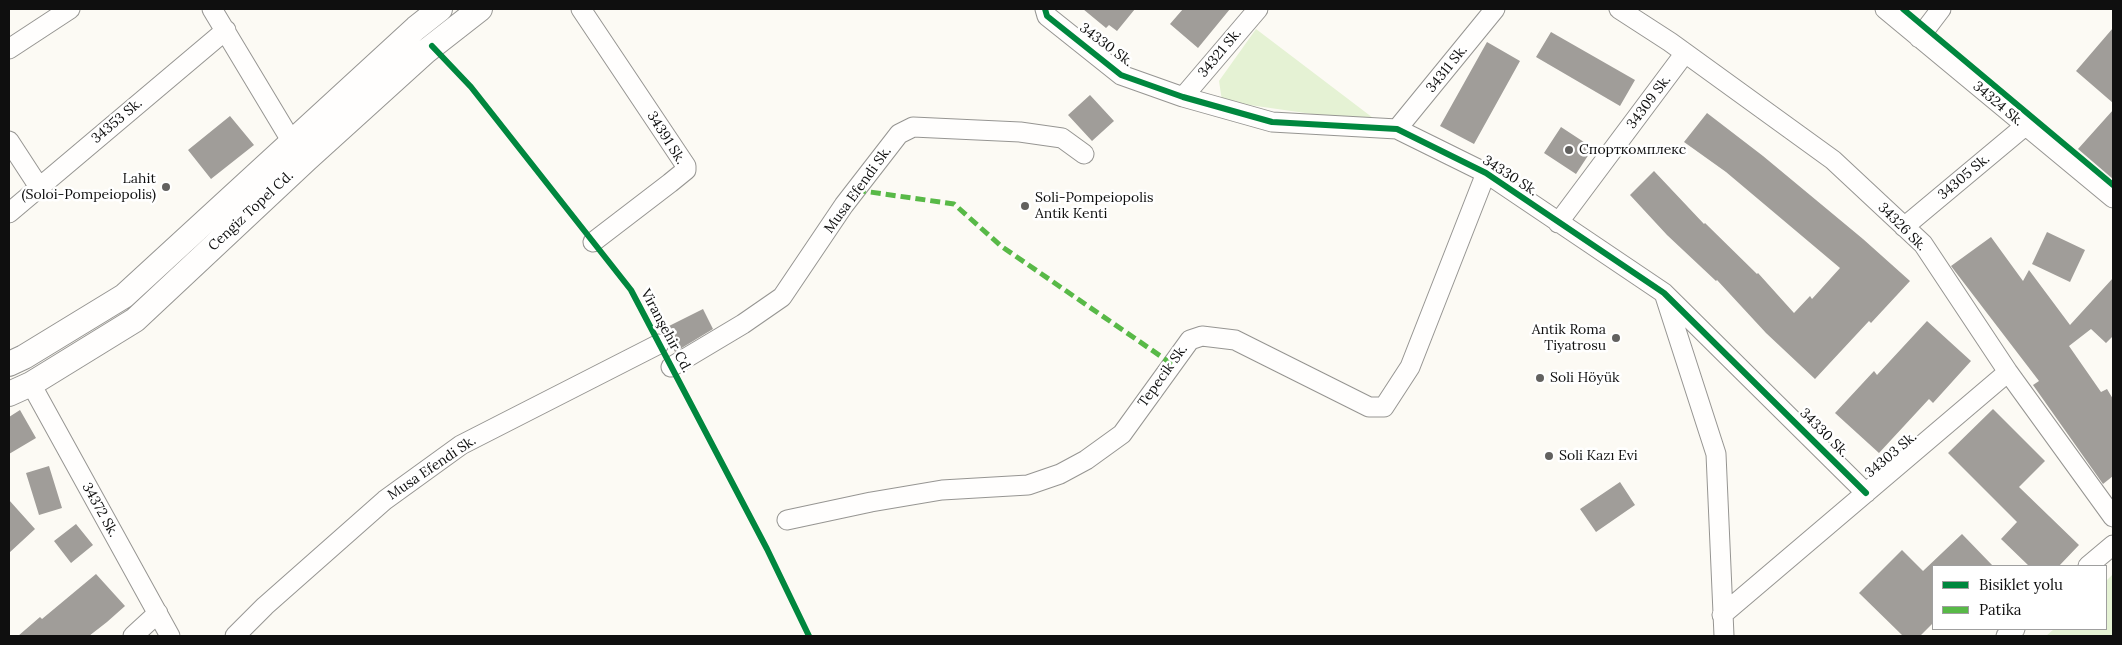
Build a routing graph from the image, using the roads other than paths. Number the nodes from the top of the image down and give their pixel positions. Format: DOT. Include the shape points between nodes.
graph roads {
  1 [pos="70,9"];
  2 [pos="212,9"];
  3 [pos="440,9"];
  4 [pos="480,9"];
  5 [pos="581,9"];
  6 [pos="1045,9"];
  7 [pos="1258,9"];
  8 [pos="1495,9"];
  9 [pos="1619,9"];
  10 [pos="1885,9"];
  11 [pos="1942,9"];
  12 [pos="415,16"];
  13 [pos="226,30"];
  14 [pos="1919,38"];
  15 [pos="438,42"];
  16 [pos="9,49"];
  17 [pos="1685,53"];
  18 [pos="1183,97"];
  19 [pos="2025,126"];
  20 [pos="1397,129"];
  21 [pos="292,142"];
  22 [pos="11,148"];
  23 [pos="1084,154"];
  24 [pos="1486,173"];
  25 [pos="39,186"];
  26 [pos="2113,198"];
  27 [pos="9,213"];
  28 [pos="1558,223"];
  29 [pos="1904,227"];
  30 [pos="593,242"];
  31 [pos="1664,293"];
  32 [pos="659,344"];
  33 [pos="9,364"];
  34 [pos="671,368"];
  35 [pos="2008,372"];
  36 [pos="31,384"];
  37 [pos="9,394"];
  38 [pos="1866,493"];
  39 [pos="2113,517"];
  40 [pos="787,520"];
  41 [pos="2113,545"];
  42 [pos="2089,565"];
  43 [pos="158,613"];
  44 [pos="1722,615"];
  45 [pos="132,636"];
  46 [pos="170,636"];
  47 [pos="235,636"];
  48 [pos="1724,636"];
  1 -- 16 [label="street"];
  2 -- 13 [label="street"];
  3 -- 12 [label="street, Cengiz Topel Cd."];
  4 -- 15 [label="street, Cengiz Topel Cd."];
  5 -- 30 [label="street, 34391 Sk." via="686,166 686,170"];
  6 -- 18 [label="street, 34330 Sk." via="1047,16 1121,76"];
  7 -- 18 [label="street, 34321 Sk."];
  8 -- 20 [label="street, 34311 Sk."];
  9 -- 17 [label="street, 34326 Sk."];
  10 -- 14 [label="street, 34324 Sk."];
  11 -- 14 [label="street"];
  12 -- 15 [label="street"];
  12 -- 21 [label="street, Cengiz Topel Cd."];
  13 -- 21 [label="street"];
  13 -- 25 [label="street, 34353 Sk."];
  14 -- 19 [label="street, 34324 Sk."];
  15 -- 36 [label="street, Cengiz Topel Cd." via="135,320"];
  17 -- 28 [label="street, 34309 Sk."];
  17 -- 29 [label="street, 34326 Sk." via="1833,160"];
  18 -- 20 [label="street, 34330 Sk." via="1272,122"];
  19 -- 26 [label="street, 34324 Sk."];
  19 -- 29 [label="street, 34305 Sk."];
  20 -- 24 [label="street, 34330 Sk."];
  21 -- 33 [label="street, Cengiz Topel Cd." via="124,296"];
  22 -- 25 [label="street"];
  23 -- 34 [label="street, Musa Efendi Sk." via="1062,138 1020,132 913,127 899,134 844,205 782,297"];
  24 -- 28 [label="street, 34330 Sk."];
  24 -- 40 [label="street, Tepecik Sk." via="1410,367 1384,407 1370,407 1235,340 1202,336 1190,340 1122,434 1060,474 1028,485 942,490"];
  25 -- 27 [label="street, 34353 Sk."];
  28 -- 31 [label="street, 34330 Sk."];
  29 -- 35 [label="street, 34326 Sk." via="1923,244"];
  31 -- 38 [label="street, 34330 Sk."];
  31 -- 44 [label="street" via="1716,454"];
  32 -- 47 [label="street, Musa Efendi Sk." via="461,445 385,500"];
  35 -- 38 [label="street, 34303 Sk."];
  35 -- 39 [label="street, 34326 Sk."];
  36 -- 37 [label="street, Cengiz Topel Cd."];
  36 -- 43 [label="street, 34372 Sk."];
  38 -- 44 [label="street, 34303 Sk."];
  41 -- 42 [label="street"];
  43 -- 45 [label="street"];
  43 -- 46 [label="street, 34372 Sk."];
  44 -- 48 [label="street"];
}
